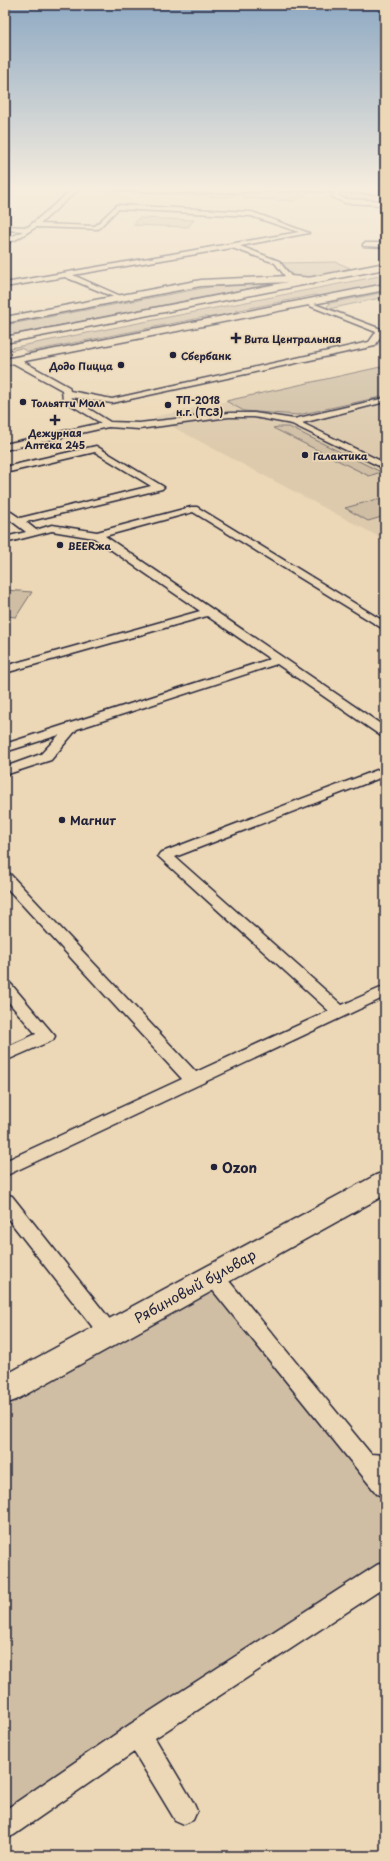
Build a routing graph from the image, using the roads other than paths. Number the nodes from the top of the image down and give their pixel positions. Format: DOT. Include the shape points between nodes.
graph roads {
  1 [pos="67,275"];
  2 [pos="287,275"];
  3 [pos="343,275"];
  4 [pos="290,279"];
  5 [pos="313,281"];
  6 [pos="5,285"];
  7 [pos="385,288"];
  8 [pos="121,298"];
  9 [pos="307,303"];
  10 [pos="5,320"];
  11 [pos="382,331"];
  12 [pos="5,340"];
  13 [pos="10,361"];
  14 [pos="66,393"];
  15 [pos="385,400"];
  16 [pos="294,422"];
  17 [pos="108,424"];
  18 [pos="71,433"];
  19 [pos="5,447"];
  20 [pos="96,449"];
  21 [pos="385,466"];
  22 [pos="5,470"];
  23 [pos="5,511"];
  24 [pos="18,521"];
  25 [pos="34,533"];
  26 [pos="97,535"];
  27 [pos="5,540"];
  28 [pos="209,612"];
  29 [pos="385,627"];
  30 [pos="278,660"];
  31 [pos="5,670"];
  32 [pos="72,726"];
  33 [pos="385,733"];
  34 [pos="5,748"];
  35 [pos="5,771"];
  36 [pos="385,771"];
  37 [pos="5,877"];
  38 [pos="5,988"];
  39 [pos="385,991"];
  40 [pos="340,1012"];
  41 [pos="5,1055"];
  42 [pos="193,1080"];
  43 [pos="5,1169"];
  44 [pos="385,1182"];
  45 [pos="5,1201"];
  46 [pos="213,1276"];
  47 [pos="109,1333"];
  48 [pos="5,1390"];
  49 [pos="375,1464"];
  50 [pos="385,1487"];
  51 [pos="385,1573"];
  52 [pos="138,1734"];
  53 [pos="184,1811"];
  54 [pos="5,1826"];
  1 -- 6 [label="lane"];
  1 -- 8 [label="lane"];
  2 -- 4 [label="lane"];
  3 -- 5 [label="street"];
  4 -- 5 [label="street"];
  4 -- 8 [label="street" via="201,283"];
  5 -- 12 [label="street"];
  7 -- 9 [label="street"];
  8 -- 10 [label="street"];
  9 -- 11 [label="lane"];
  9 -- 13 [label="street"];
  11 -- 14 [label="lane" via="372,344 112,402"];
  13 -- 14 [label="lane" via="66,389"];
  14 -- 17 [label="lane" via="66,398"];
  15 -- 16 [label="lane"];
  16 -- 17 [label="lane" via="254,415 229,415 139,426"];
  16 -- 21 [label="lane"];
  17 -- 18 [label="lane"];
  18 -- 19 [label="lane"];
  18 -- 20 [label="lane"];
  20 -- 22 [label="lane"];
  20 -- 24 [label="lane" via="159,487"];
  23 -- 24 [label="lane"];
  24 -- 25 [label="lane"];
  25 -- 26 [label="lane" via="52,528"];
  25 -- 27 [label="lane"];
  26 -- 28 [label="lane"];
  26 -- 29 [label="lane" via="194,509"];
  28 -- 30 [label="lane"];
  28 -- 31 [label="lane"];
  30 -- 32 [label="lane"];
  30 -- 33 [label="lane"];
  32 -- 34 [label="lane"];
  32 -- 35 [label="lane" via="46,757"];
  36 -- 40 [label="lane" via="165,856"];
  37 -- 42 [label="lane"];
  38 -- 41 [label="lane" via="47,1036"];
  39 -- 40 [label="lane"];
  40 -- 42 [label="lane"];
  42 -- 43 [label="lane"];
  44 -- 46 [label="street, Рябиновый бульвар"];
  45 -- 47 [label="lane"];
  46 -- 47 [label="street, Рябиновый бульвар"];
  46 -- 49 [label="lane"];
  47 -- 48 [label="street, Рябиновый бульвар"];
  49 -- 50 [label="lane"];
  51 -- 52 [label="lane"];
  52 -- 53 [label="lane"];
  52 -- 54 [label="lane"];
}
